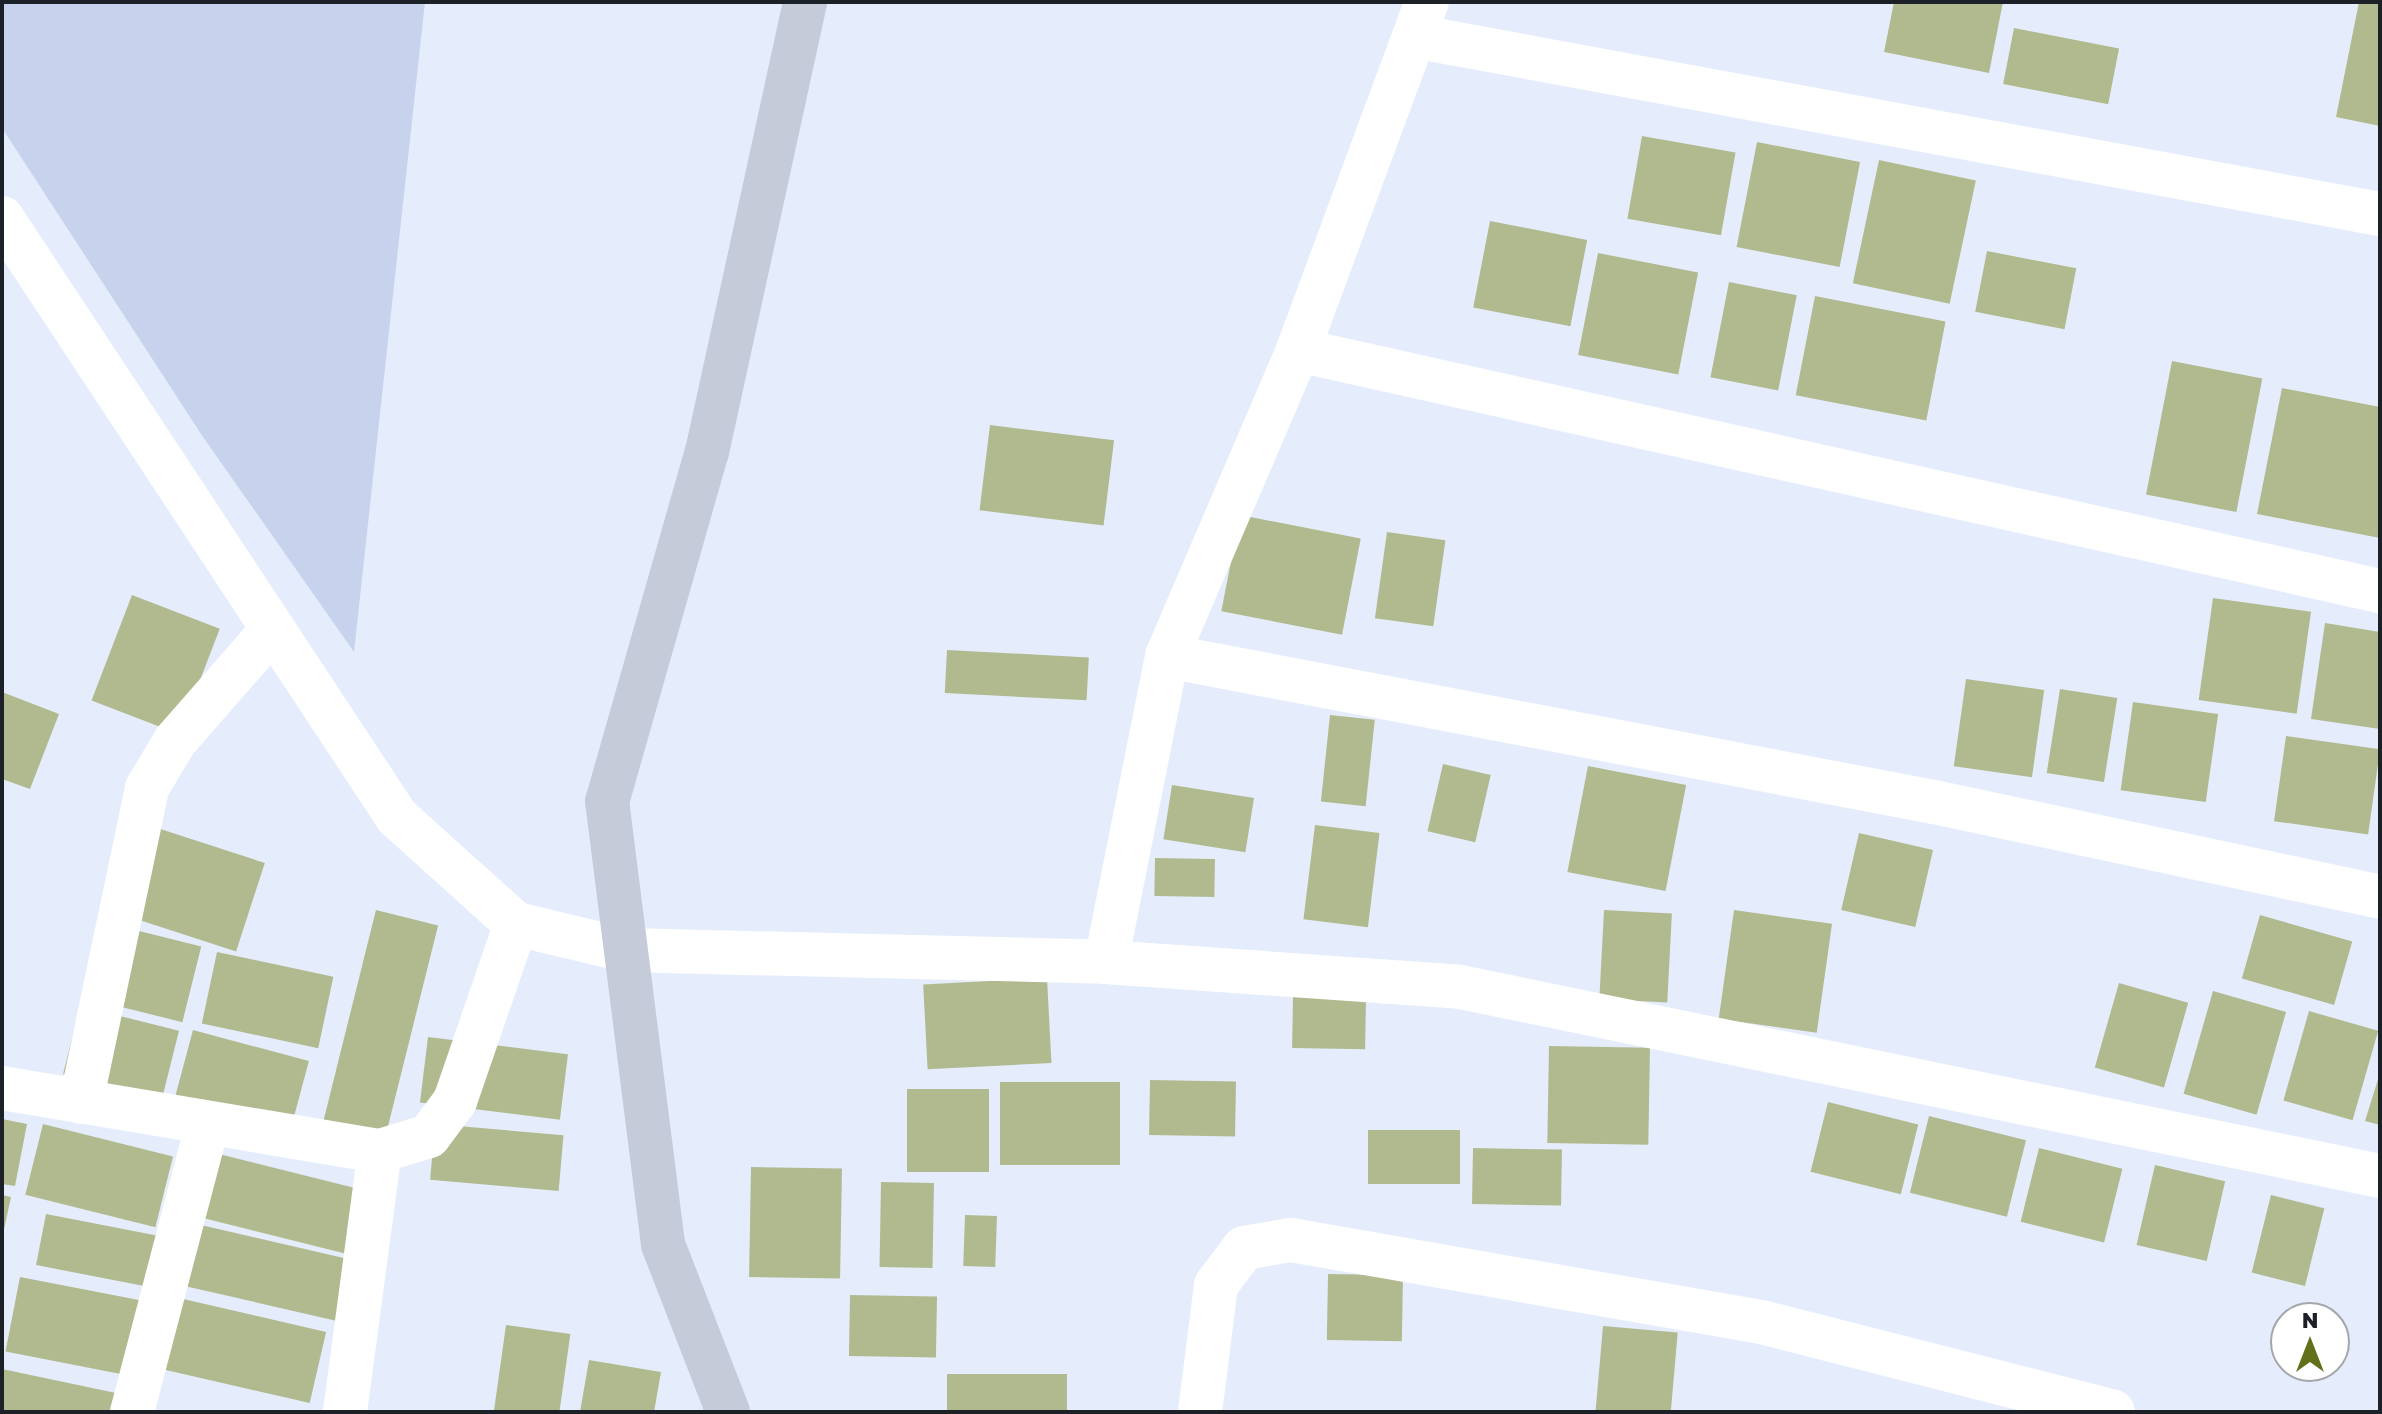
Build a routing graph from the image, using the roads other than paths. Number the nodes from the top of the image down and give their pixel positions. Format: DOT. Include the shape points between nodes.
graph roads {
  1 [pos="805,2"];
  2 [pos="1423,19"];
  3 [pos="2380,214"];
  4 [pos="3,226"];
  5 [pos="1298,350"];
  6 [pos="2380,591"];
  7 [pos="273,629"];
  8 [pos="1167,656"];
  9 [pos="2380,897"];
  10 [pos="516,924"];
  11 [pos="625,950"];
  12 [pos="1106,962"];
  13 [pos="2,1088"];
  14 [pos="81,1102"];
  15 [pos="208,1123"];
  16 [pos="380,1151"];
  17 [pos="2380,1176"];
  18 [pos="1979,1395"];
  19 [pos="132,1412"];
  20 [pos="345,1412"];
  21 [pos="728,1412"];
  22 [pos="1200,1412"];
  23 [pos="2113,1412"];
  1 -- 11 [label="street" via="707,452 607,802"];
  2 -- 3 [label="street"];
  2 -- 5 [label="street"];
  4 -- 7 [label="street"];
  5 -- 6 [label="street"];
  5 -- 8 [label="street"];
  7 -- 10 [label="street" via="397,817"];
  7 -- 14 [label="street" via="175,741 147,788"];
  8 -- 9 [label="street" via="1934,802"];
  8 -- 12 [label="street"];
  10 -- 11 [label="street"];
  10 -- 16 [label="street" via="455,1101 429,1136"];
  11 -- 12 [label="street"];
  11 -- 21 [label="street" via="663,1244"];
  12 -- 17 [label="street" via="1460,987"];
  13 -- 14 [label="street"];
  14 -- 15 [label="street"];
  15 -- 16 [label="street"];
  15 -- 19 [label="street"];
  16 -- 20 [label="street"];
  18 -- 22 [label="street" via="1765,1323 1291,1240 1244,1248 1216,1285"];
  18 -- 23 [label="street"];
}
